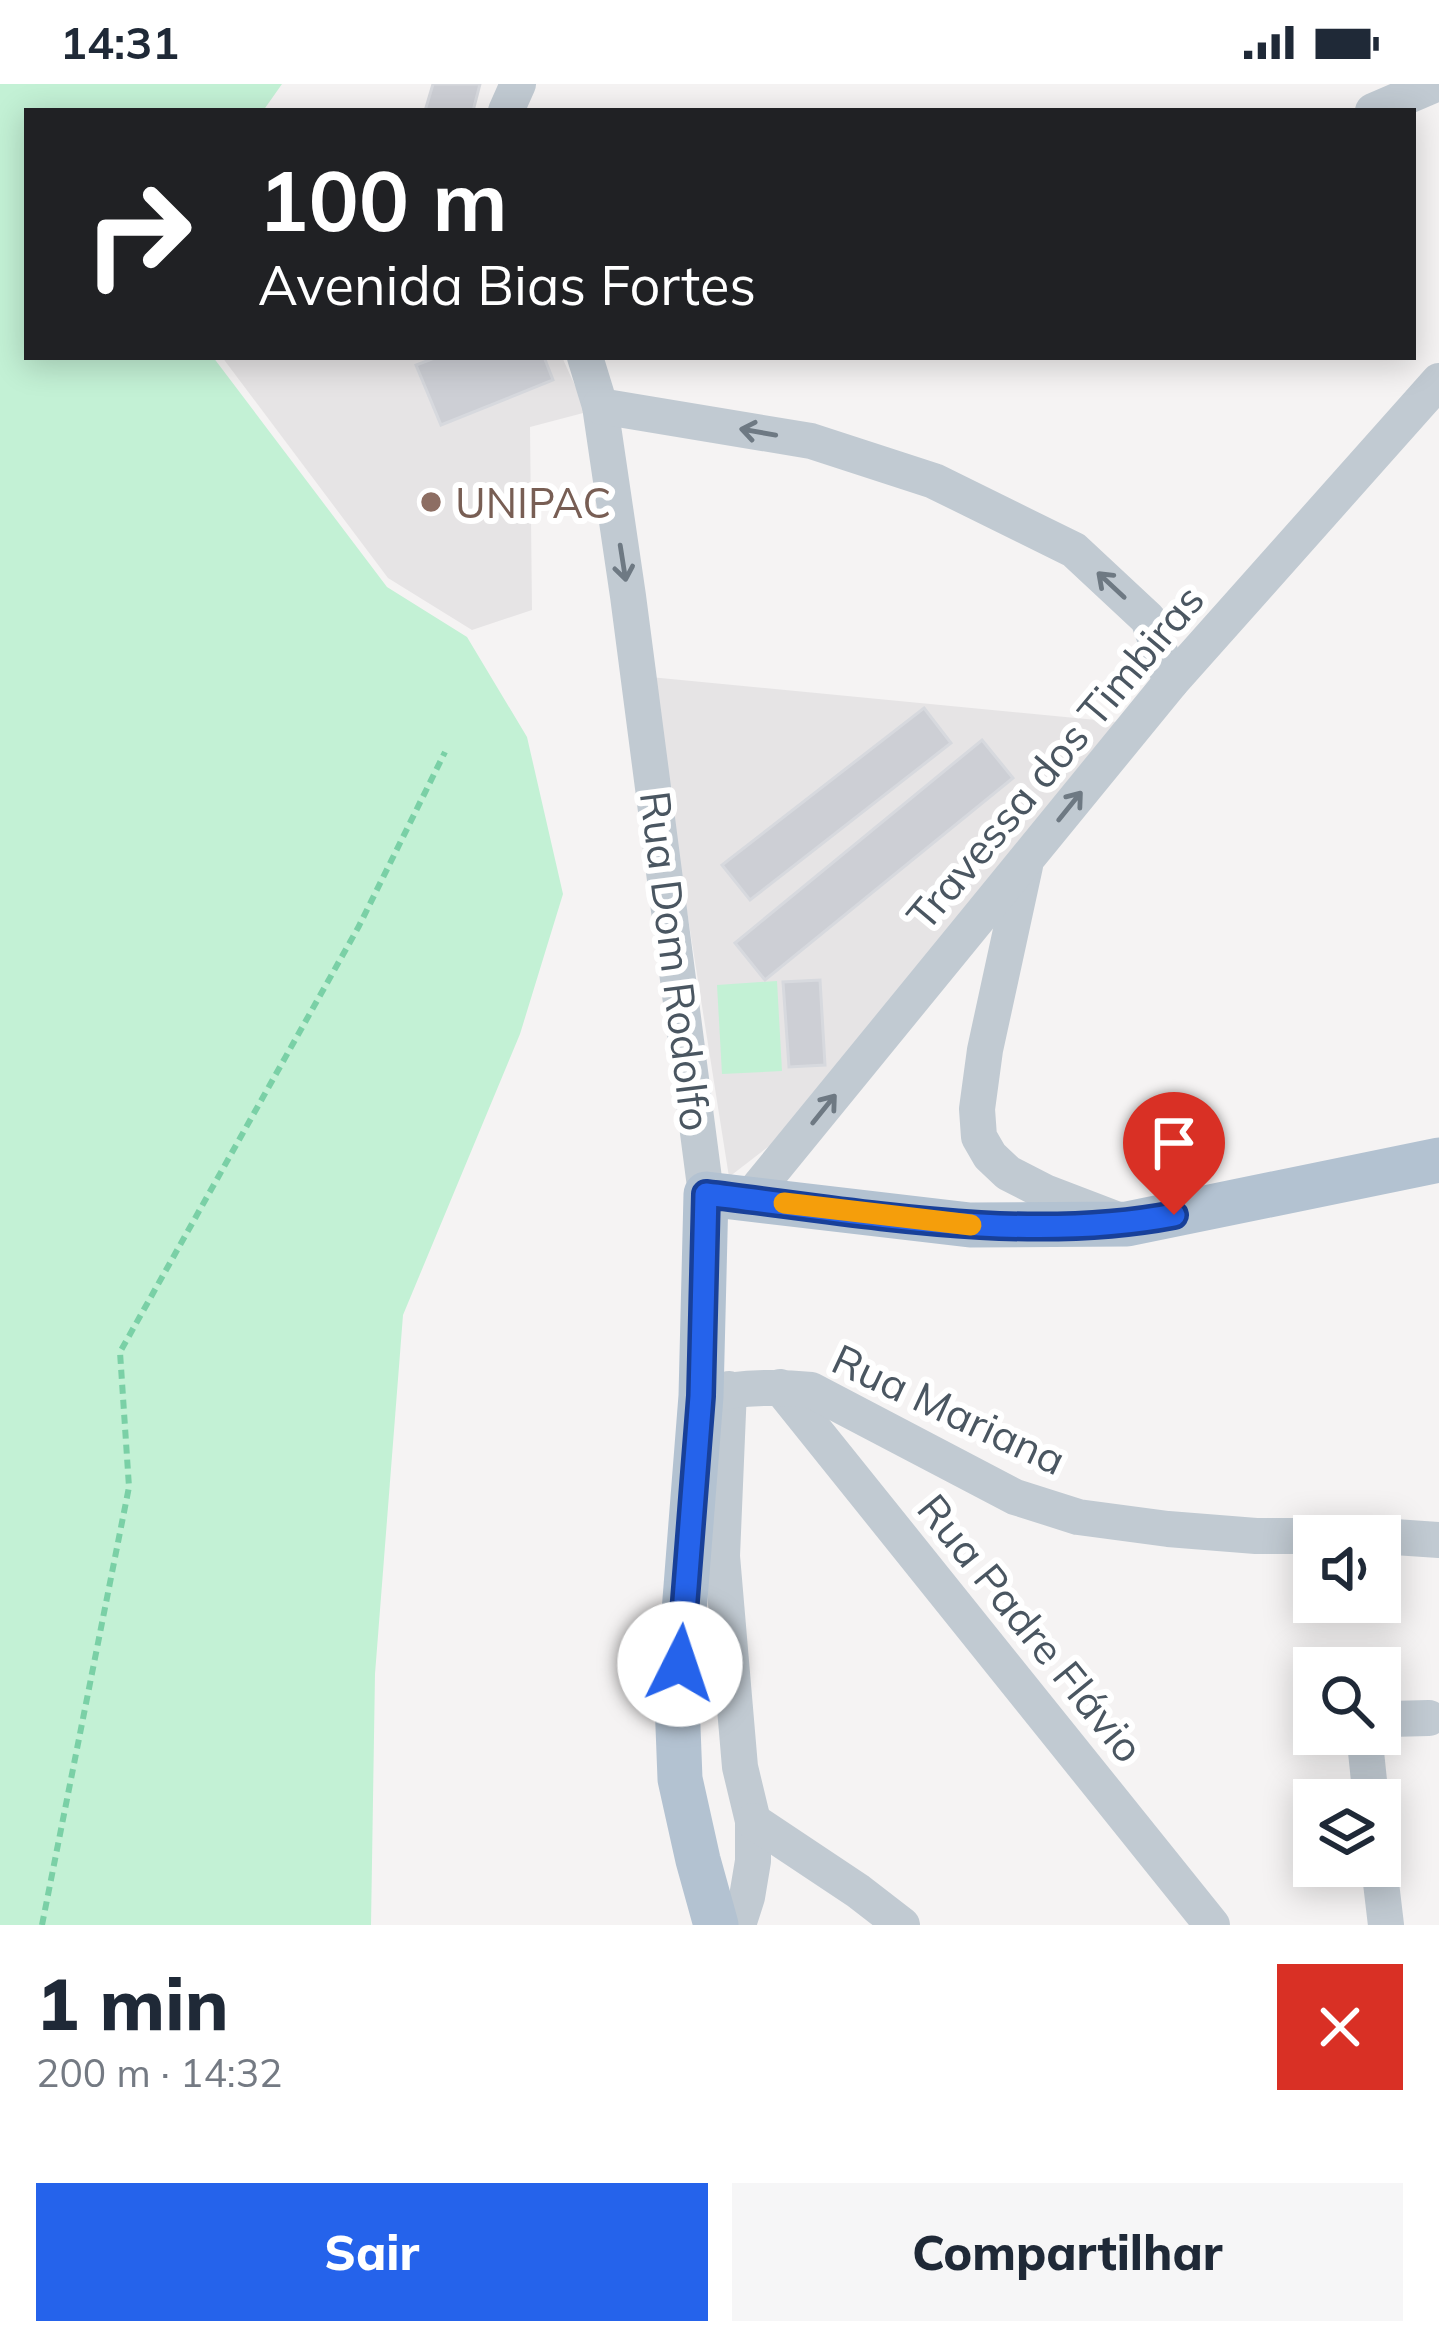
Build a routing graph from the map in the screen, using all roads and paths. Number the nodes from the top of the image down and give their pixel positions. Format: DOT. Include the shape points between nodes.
graph roads {
  1 [pos="1436,84"];
  2 [pos="1380,108"];
  3 [pos="586,360"];
  4 [pos="1439,381"];
  5 [pos="600,406"];
  6 [pos="1172,682"];
  7 [pos="445,752"];
  8 [pos="1027,859"];
  9 [pos="1439,1160"];
  10 [pos="728,1196"];
  11 [pos="1127,1224"];
  12 [pos="780,1387"];
  13 [pos="715,1392"];
  14 [pos="1293,1536"];
  15 [pos="1401,1538"];
  16 [pos="1439,1540"];
  17 [pos="1429,1718"];
  18 [pos="1401,1719"];
  19 [pos="753,1821"];
  20 [pos="1382,1887"];
  21 [pos="42,1925"];
  22 [pos="716,1925"];
  23 [pos="738,1925"];
  24 [pos="902,1925"];
  25 [pos="1212,1925"];
  26 [pos="1387,1925"];
  1 -- 2 [label="street"];
  3 -- 5 [label="street, Rua Dom Rodolfo"];
  4 -- 6 [label="street, Travessa dos Timbiras"];
  6 -- 5 [label="street, one-way" via="1148,619 1074,550 934,481 811,441"];
  5 -- 10 [label="street, Rua Dom Rodolfo, one-way"];
  8 -- 6 [label="street, Travessa dos Timbiras, one-way"];
  7 -- 21 [label="path" via="359,926 120,1352 129,1487"];
  10 -- 8 [label="street, Travessa dos Timbiras, one-way"];
  8 -- 11 [label="street" via="985,1050 979,1137 1008,1173"];
  9 -- 11 [label="main road"];
  10 -- 11 [label="main road" via="970,1225"];
  10 -- 13 [label="main road, Rua Dom Rodolfo"];
  12 -- 13 [label="street, Rua Mariana"];
  12 -- 14 [label="street, Rua Mariana" via="811,1390 1015,1497 1078,1516"];
  12 -- 25 [label="street, Rua Padre Flávio"];
  13 -- 19 [label="street" via="740,1767"];
  13 -- 22 [label="main road, Rua Dom Rodolfo" via="677,1702 680,1779"];
  15 -- 16 [label="street, Rua Mariana"];
  17 -- 18 [label="street"];
  19 -- 23 [label="street"];
  19 -- 24 [label="street"];
  20 -- 26 [label="street"];
}
